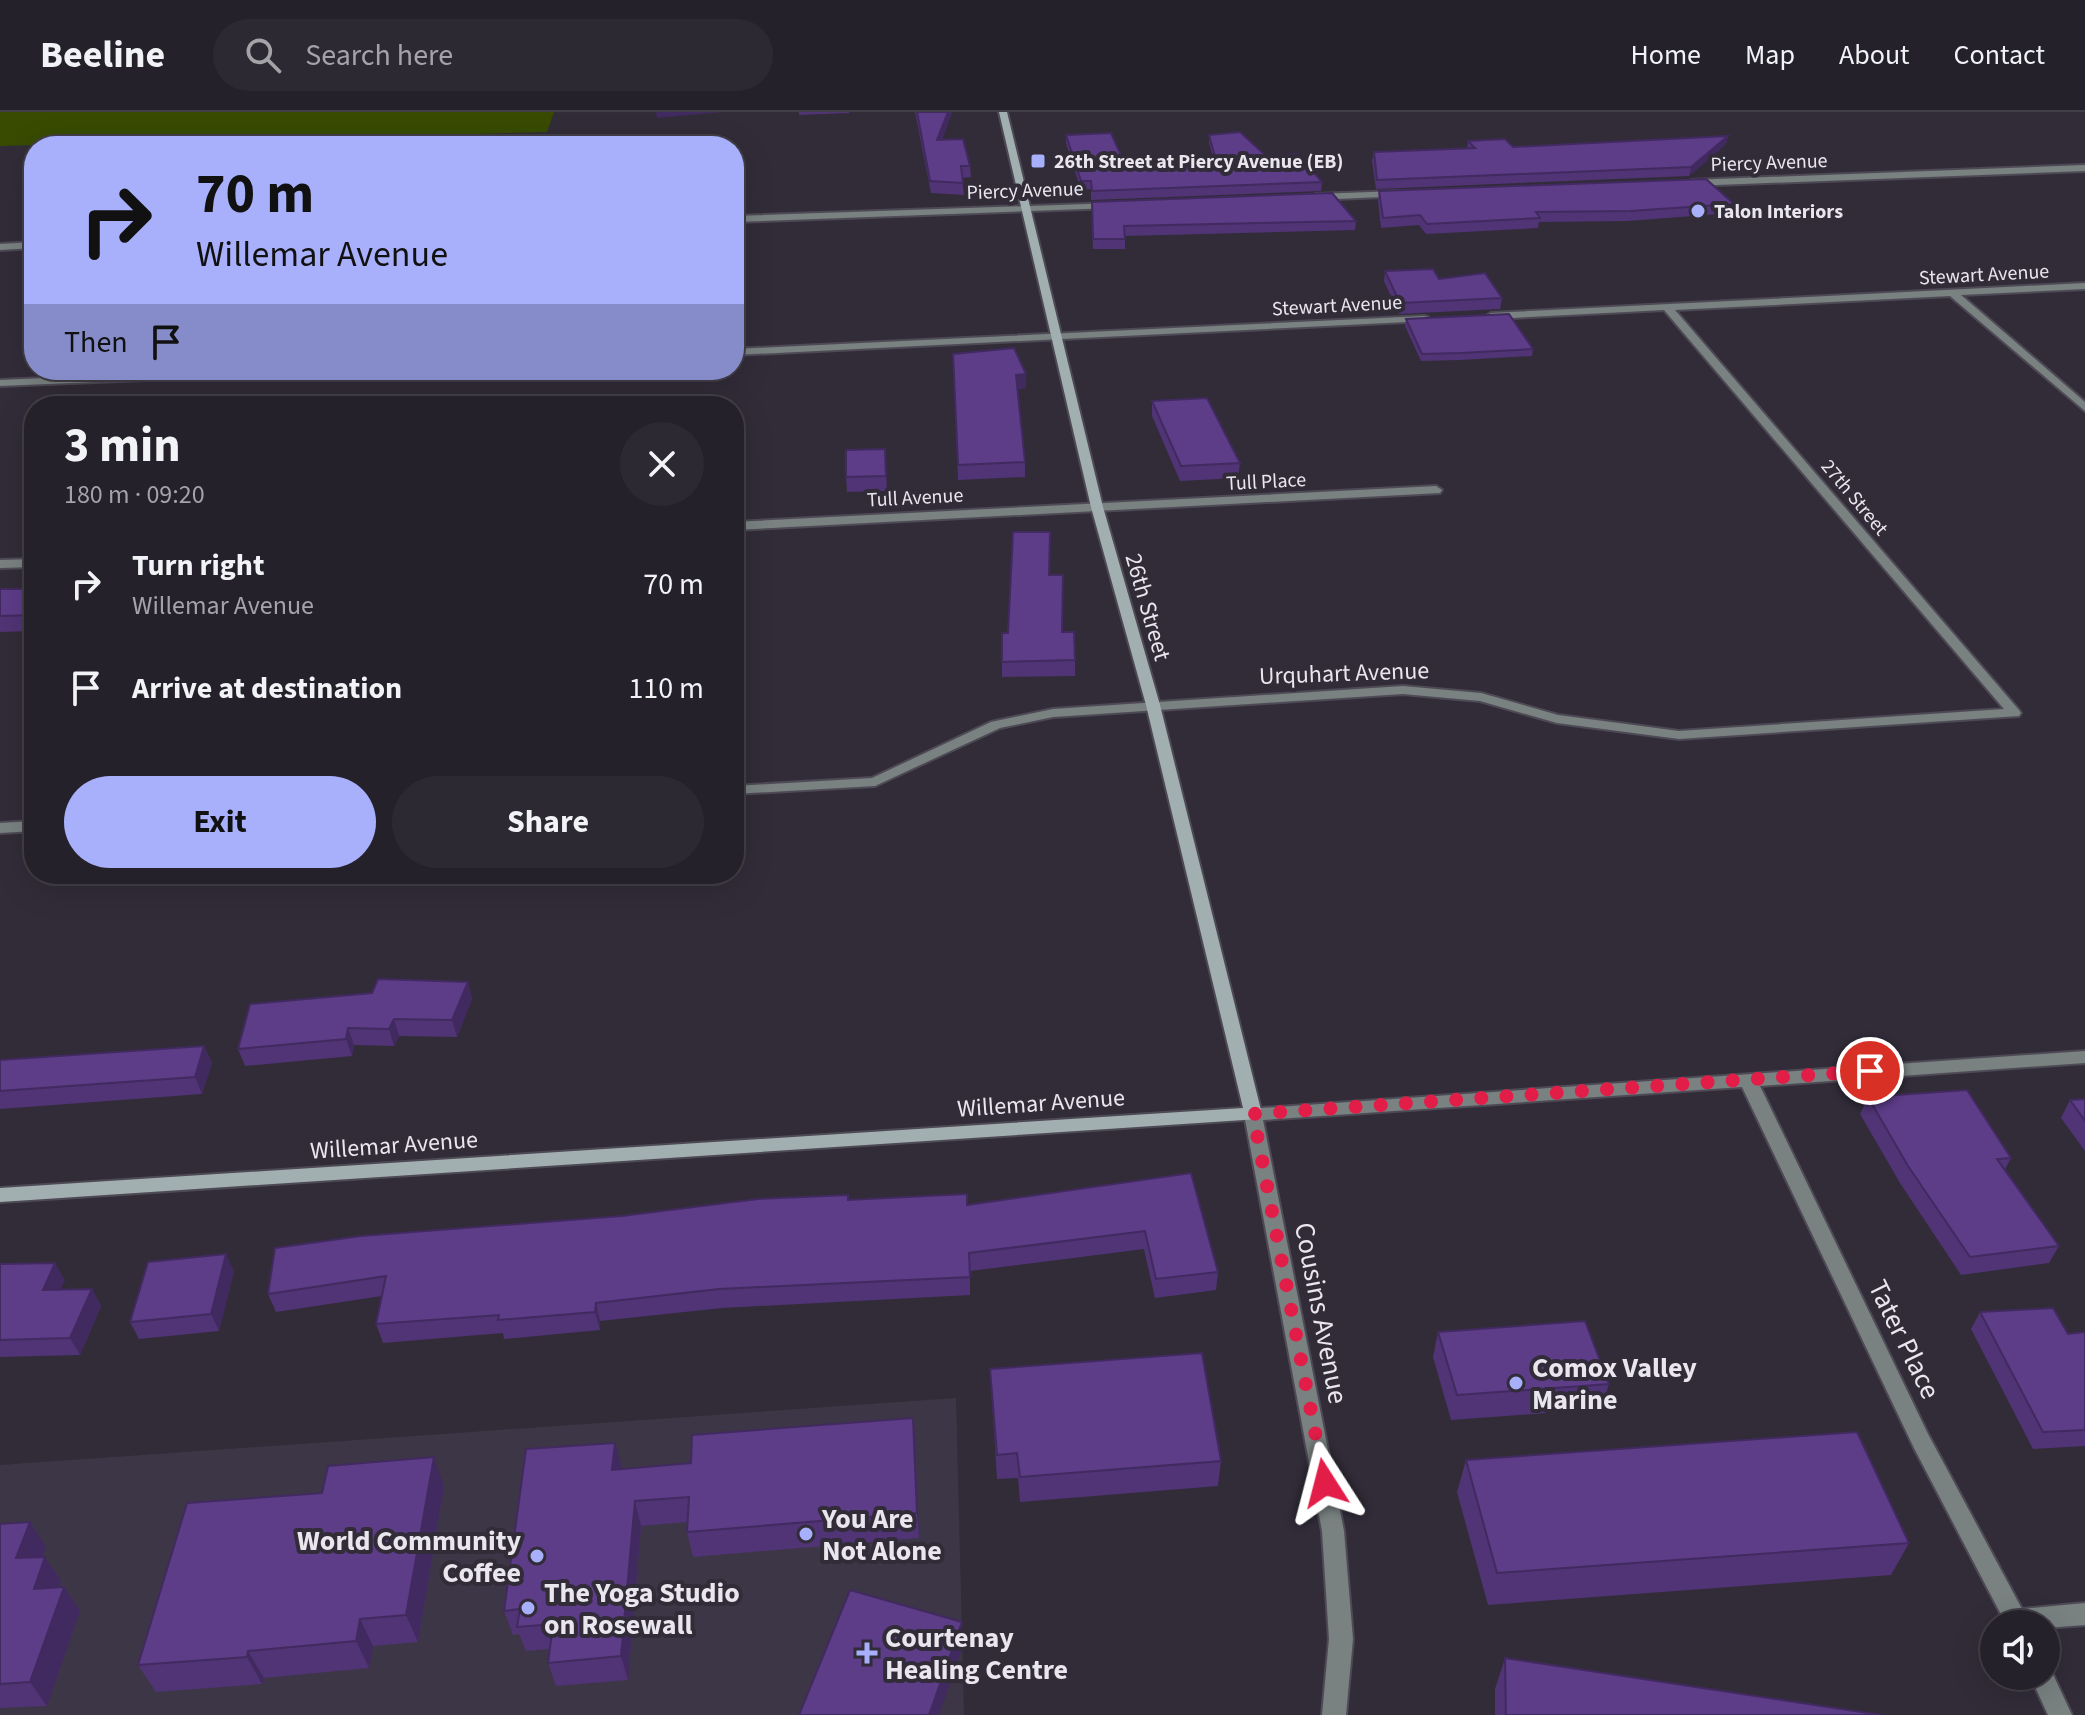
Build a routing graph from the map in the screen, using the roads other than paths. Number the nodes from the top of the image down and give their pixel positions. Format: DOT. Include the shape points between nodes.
graph roads {
  1 [pos="1003,112"];
  2 [pos="2085,168"];
  3 [pos="1674,184"];
  4 [pos="1405,194"];
  5 [pos="1310,197"];
  6 [pos="1121,205"];
  7 [pos="1026,208"];
  8 [pos="744,219"];
  9 [pos="24,246"];
  10 [pos="0,247"];
  11 [pos="2085,286"];
  12 [pos="1954,294"];
  13 [pos="1667,307"];
  14 [pos="1479,316"];
  15 [pos="1432,319"];
  16 [pos="1057,338"];
  17 [pos="744,352"];
  18 [pos="71,380"];
  19 [pos="0,383"];
  20 [pos="2085,408"];
  21 [pos="1436,490"];
  22 [pos="1097,507"];
  23 [pos="744,525"];
  24 [pos="24,563"];
  25 [pos="0,564"];
  26 [pos="1153,705"];
  27 [pos="2014,713"];
  28 [pos="744,789"];
  29 [pos="24,827"];
  30 [pos="0,828"];
  31 [pos="2085,1057"];
  32 [pos="1748,1080"];
  33 [pos="1253,1114"];
  34 [pos="0,1195"];
  35 [pos="2011,1610"];
  36 [pos="2085,1614"];
  37 [pos="2060,1617"];
  38 [pos="2048,1690"];
  39 [pos="1334,1715"];
  40 [pos="2060,1715"];
  1 -- 7 [label="street, 26th Street"];
  2 -- 3 [label="street, Piercy Avenue"];
  4 -- 5 [label="street"];
  6 -- 7 [label="street, Piercy Avenue"];
  7 -- 8 [label="street, Piercy Avenue"];
  7 -- 16 [label="street, 26th Street"];
  9 -- 10 [label="street"];
  11 -- 12 [label="street, Stewart Avenue"];
  12 -- 13 [label="street, Stewart Avenue"];
  12 -- 20 [label="street"];
  13 -- 14 [label="street, Stewart Avenue"];
  13 -- 27 [label="street, 27th Street"];
  15 -- 16 [label="street, Stewart Avenue"];
  16 -- 17 [label="street, Stewart Avenue"];
  16 -- 22 [label="street, 26th Street"];
  18 -- 19 [label="street"];
  21 -- 22 [label="street, Tull Place"];
  22 -- 23 [label="street, Tull Avenue"];
  22 -- 26 [label="street, 26th Street"];
  24 -- 25 [label="street"];
  26 -- 27 [label="street, Urquhart Avenue" via="1403,690 1481,697 1557,719 1679,735"];
  26 -- 28 [label="street, Urquhart Avenue" via="1053,713 996,725 875,782"];
  26 -- 33 [label="street, 26th Street"];
  29 -- 30 [label="street"];
  31 -- 32 [label="street, Willemar Avenue"];
  32 -- 33 [label="street, Willemar Avenue"];
  32 -- 35 [label="street, Tater Place" via="1921,1441"];
  33 -- 34 [label="street, Willemar Avenue"];
  33 -- 39 [label="street, Cousins Avenue" via="1333,1531 1341,1639"];
  36 -- 37 [label="street, Tater Place"];
  38 -- 40 [label="street"];
}
